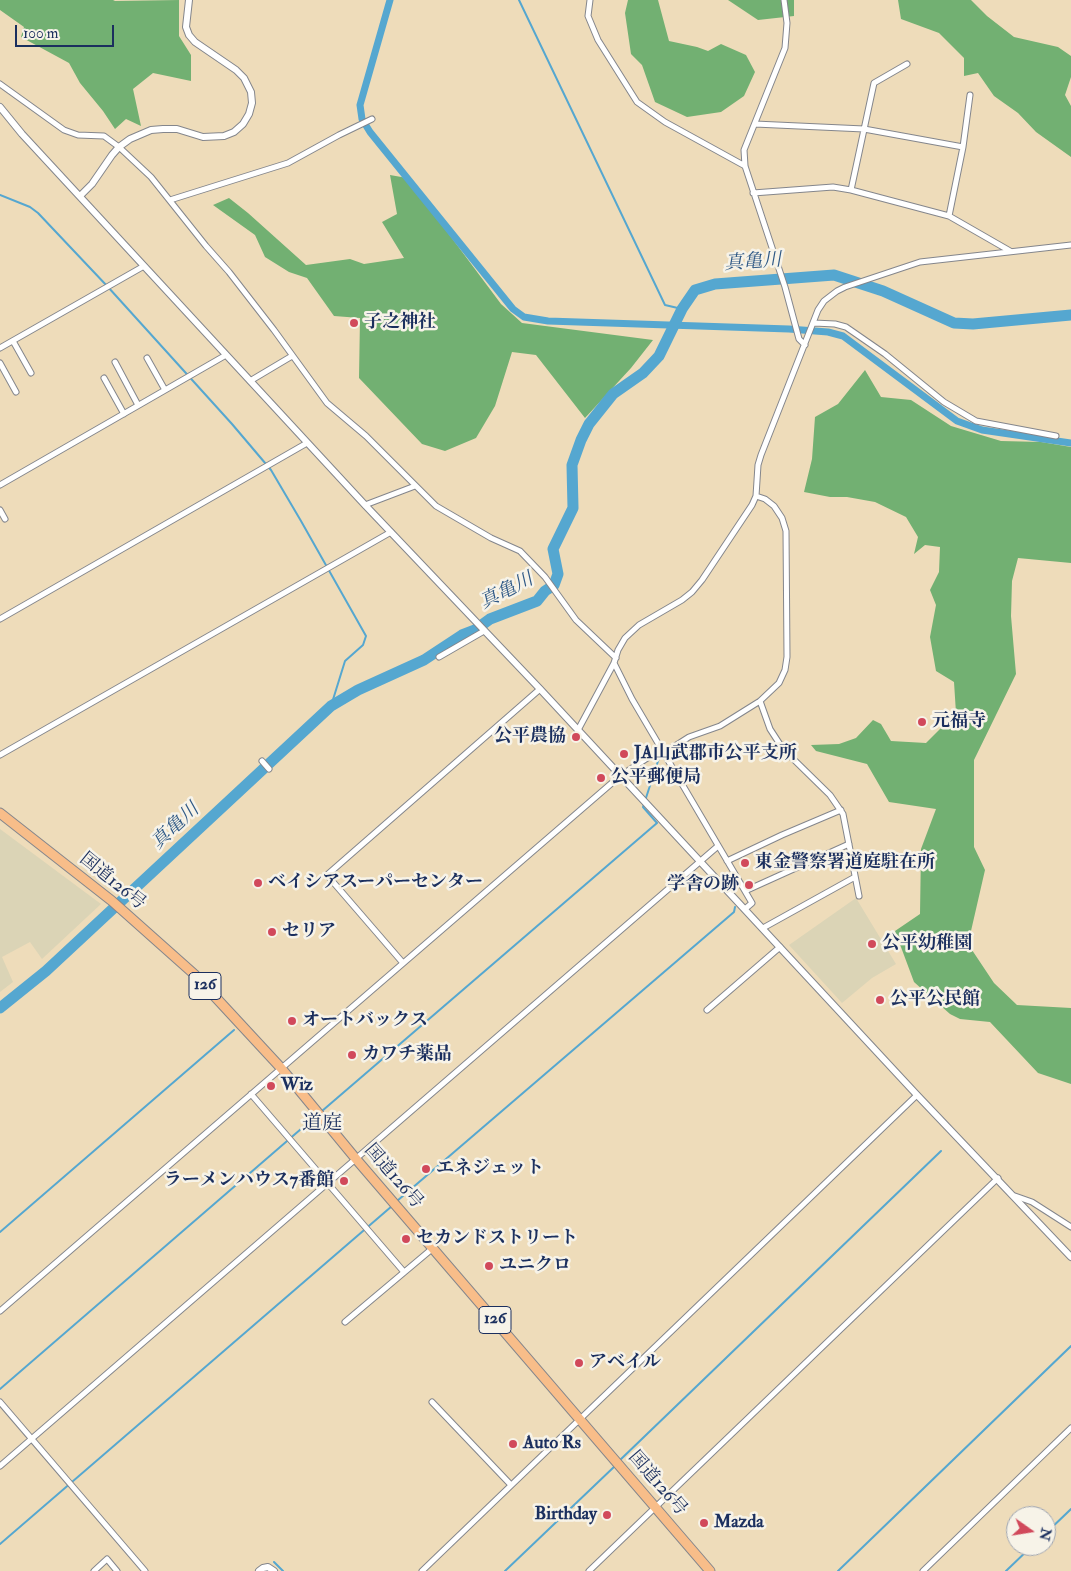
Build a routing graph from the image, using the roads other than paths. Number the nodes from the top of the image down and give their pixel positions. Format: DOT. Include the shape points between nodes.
graph roads {
  1 [pos="189,0"];
  2 [pos="590,0"];
  3 [pos="784,0"];
  4 [pos="907,64"];
  5 [pos="0,84"];
  6 [pos="970,94"];
  7 [pos="0,107"];
  8 [pos="372,119"];
  9 [pos="755,124"];
  10 [pos="864,129"];
  11 [pos="119,147"];
  12 [pos="963,147"];
  13 [pos="745,166"];
  14 [pos="851,190"];
  15 [pos="753,194"];
  16 [pos="80,196"];
  17 [pos="170,200"];
  18 [pos="949,216"];
  19 [pos="1071,246"];
  20 [pos="1011,252"];
  21 [pos="144,266"];
  22 [pos="814,323"];
  23 [pos="13,341"];
  24 [pos="805,345"];
  25 [pos="0,348"];
  26 [pos="226,355"];
  27 [pos="292,356"];
  28 [pos="148,358"];
  29 [pos="115,362"];
  30 [pos="0,363"];
  31 [pos="31,374"];
  32 [pos="104,378"];
  33 [pos="250,381"];
  34 [pos="165,390"];
  35 [pos="16,392"];
  36 [pos="138,405"];
  37 [pos="124,414"];
  38 [pos="1056,436"];
  39 [pos="307,443"];
  40 [pos="0,485"];
  41 [pos="415,486"];
  42 [pos="756,496"];
  43 [pos="365,505"];
  44 [pos="0,510"];
  45 [pos="5,519"];
  46 [pos="391,532"];
  47 [pos="0,619"];
  48 [pos="484,631"];
  49 [pos="439,657"];
  50 [pos="615,661"];
  51 [pos="540,689"];
  52 [pos="760,701"];
  53 [pos="578,730"];
  54 [pos="663,751"];
  55 [pos="0,755"];
  56 [pos="262,761"];
  57 [pos="269,769"];
  58 [pos="620,776"];
  59 [pos="841,810"];
  60 [pos="0,813"];
  61 [pos="849,844"];
  62 [pos="718,846"];
  63 [pos="727,860"];
  64 [pos="700,861"];
  65 [pos="855,877"];
  66 [pos="745,891"];
  67 [pos="859,896"];
  68 [pos="745,909"];
  69 [pos="763,928"];
  70 [pos="780,947"];
  71 [pos="403,963"];
  72 [pos="707,1010"];
  73 [pos="280,1068"];
  74 [pos="251,1094"];
  75 [pos="917,1095"];
  76 [pos="356,1158"];
  77 [pos="998,1178"];
  78 [pos="328,1183"];
  79 [pos="1015,1196"];
  80 [pos="1071,1226"];
  81 [pos="433,1248"];
  82 [pos="1071,1257"];
  83 [pos="404,1272"];
  84 [pos="0,1311"];
  85 [pos="345,1322"];
  86 [pos="0,1402"];
  87 [pos="432,1402"];
  88 [pos="580,1419"];
  89 [pos="1071,1428"];
  90 [pos="32,1439"];
  91 [pos="0,1466"];
  92 [pos="511,1485"];
  93 [pos="656,1507"];
  94 [pos="94,1571"];
  95 [pos="117,1571"];
  96 [pos="145,1571"];
  97 [pos="260,1571"];
  98 [pos="274,1571"];
  99 [pos="422,1571"];
  100 [pos="589,1571"];
  101 [pos="710,1571"];
  102 [pos="923,1571"];
  1 -- 11 [label="street" via="186,27 189,35 244,78 251,92 249,114 234,132 224,136 203,137 177,129 163,129 144,133"];
  2 -- 13 [label="street" via="588,16 598,40 637,102 665,122"];
  3 -- 9 [label="street" via="785,48"];
  4 -- 10 [label="street" via="874,83"];
  5 -- 11 [label="street" via="64,130 78,135 104,136"];
  6 -- 12 [label="street"];
  7 -- 16 [label="street"];
  8 -- 17 [label="street" via="288,164"];
  9 -- 10 [label="street"];
  9 -- 13 [label="street" via="744,150"];
  10 -- 12 [label="street"];
  10 -- 14 [label="street"];
  11 -- 16 [label="street"];
  11 -- 17 [label="street"];
  12 -- 18 [label="street"];
  13 -- 15 [label="street"];
  14 -- 15 [label="street" via="833,187"];
  14 -- 18 [label="street"];
  15 -- 24 [label="street" via="799,339"];
  16 -- 21 [label="street"];
  17 -- 27 [label="street"];
  18 -- 20 [label="street"];
  19 -- 20 [label="street"];
  20 -- 22 [label="street" via="920,262 845,287 824,301"];
  21 -- 23 [label="street"];
  21 -- 26 [label="street"];
  22 -- 24 [label="street"];
  22 -- 38 [label="street" via="846,328 886,354 944,402 976,421"];
  23 -- 25 [label="street"];
  23 -- 31 [label="street"];
  24 -- 42 [label="street" via="760,455"];
  26 -- 33 [label="street"];
  26 -- 34 [label="street"];
  27 -- 33 [label="street"];
  27 -- 41 [label="street" via="327,402"];
  28 -- 34 [label="street"];
  29 -- 36 [label="street"];
  30 -- 35 [label="street"];
  32 -- 37 [label="street"];
  33 -- 39 [label="street"];
  34 -- 36 [label="street"];
  36 -- 37 [label="street"];
  37 -- 40 [label="street"];
  39 -- 43 [label="street"];
  39 -- 47 [label="street"];
  41 -- 43 [label="street"];
  41 -- 50 [label="street" via="436,506 520,551 545,577 576,620"];
  42 -- 50 [label="street" via="702,580 682,600 639,625 625,638"];
  42 -- 52 [label="street" via="774,506 786,531 787,657 779,683"];
  43 -- 46 [label="street"];
  44 -- 45 [label="street"];
  46 -- 48 [label="street"];
  46 -- 55 [label="street"];
  48 -- 49 [label="street"];
  48 -- 51 [label="street"];
  50 -- 53 [label="street"];
  50 -- 54 [label="street" via="632,699"];
  51 -- 53 [label="street"];
  51 -- 71 [label="street" via="327,875"];
  52 -- 54 [label="street" via="720,726"];
  52 -- 59 [label="street" via="770,729 783,749"];
  53 -- 58 [label="street"];
  54 -- 58 [label="street"];
  54 -- 62 [label="street"];
  56 -- 57 [label="street"];
  58 -- 64 [label="street"];
  58 -- 71 [label="street"];
  59 -- 61 [label="street"];
  59 -- 63 [label="street"];
  60 -- 73 [label="highway, 国道126号 / 126" via="112,901 194,974"];
  61 -- 65 [label="street"];
  61 -- 66 [label="street"];
  62 -- 63 [label="street"];
  62 -- 64 [label="street"];
  63 -- 66 [label="street"];
  64 -- 68 [label="street"];
  64 -- 76 [label="street"];
  65 -- 67 [label="street"];
  65 -- 69 [label="street"];
  66 -- 68 [label="street" via="752,903"];
  68 -- 69 [label="street"];
  69 -- 70 [label="street"];
  70 -- 72 [label="street"];
  70 -- 75 [label="street"];
  71 -- 73 [label="street"];
  73 -- 74 [label="street"];
  73 -- 76 [label="highway, 国道126号 / 126"];
  74 -- 78 [label="street"];
  74 -- 84 [label="street"];
  75 -- 77 [label="street"];
  75 -- 88 [label="street"];
  76 -- 78 [label="street"];
  76 -- 81 [label="highway, 国道126号 / 126"];
  77 -- 79 [label="street"];
  77 -- 93 [label="street"];
  78 -- 83 [label="street"];
  78 -- 90 [label="street"];
  79 -- 80 [label="street" via="1032,1202"];
  79 -- 82 [label="street"];
  81 -- 83 [label="street"];
  81 -- 88 [label="highway, 国道126号 / 126"];
  83 -- 85 [label="street"];
  86 -- 90 [label="street"];
  87 -- 92 [label="street"];
  88 -- 92 [label="street"];
  88 -- 93 [label="highway, 国道126号 / 126"];
  89 -- 102 [label="street"];
  90 -- 91 [label="street"];
  90 -- 96 [label="street"];
  92 -- 99 [label="street"];
  93 -- 100 [label="street"];
  93 -- 101 [label="highway, 国道126号 / 126"];
  94 -- 95 [label="street" via="107,1560"];
  97 -- 98 [label="street" via="268,1567"];
}
